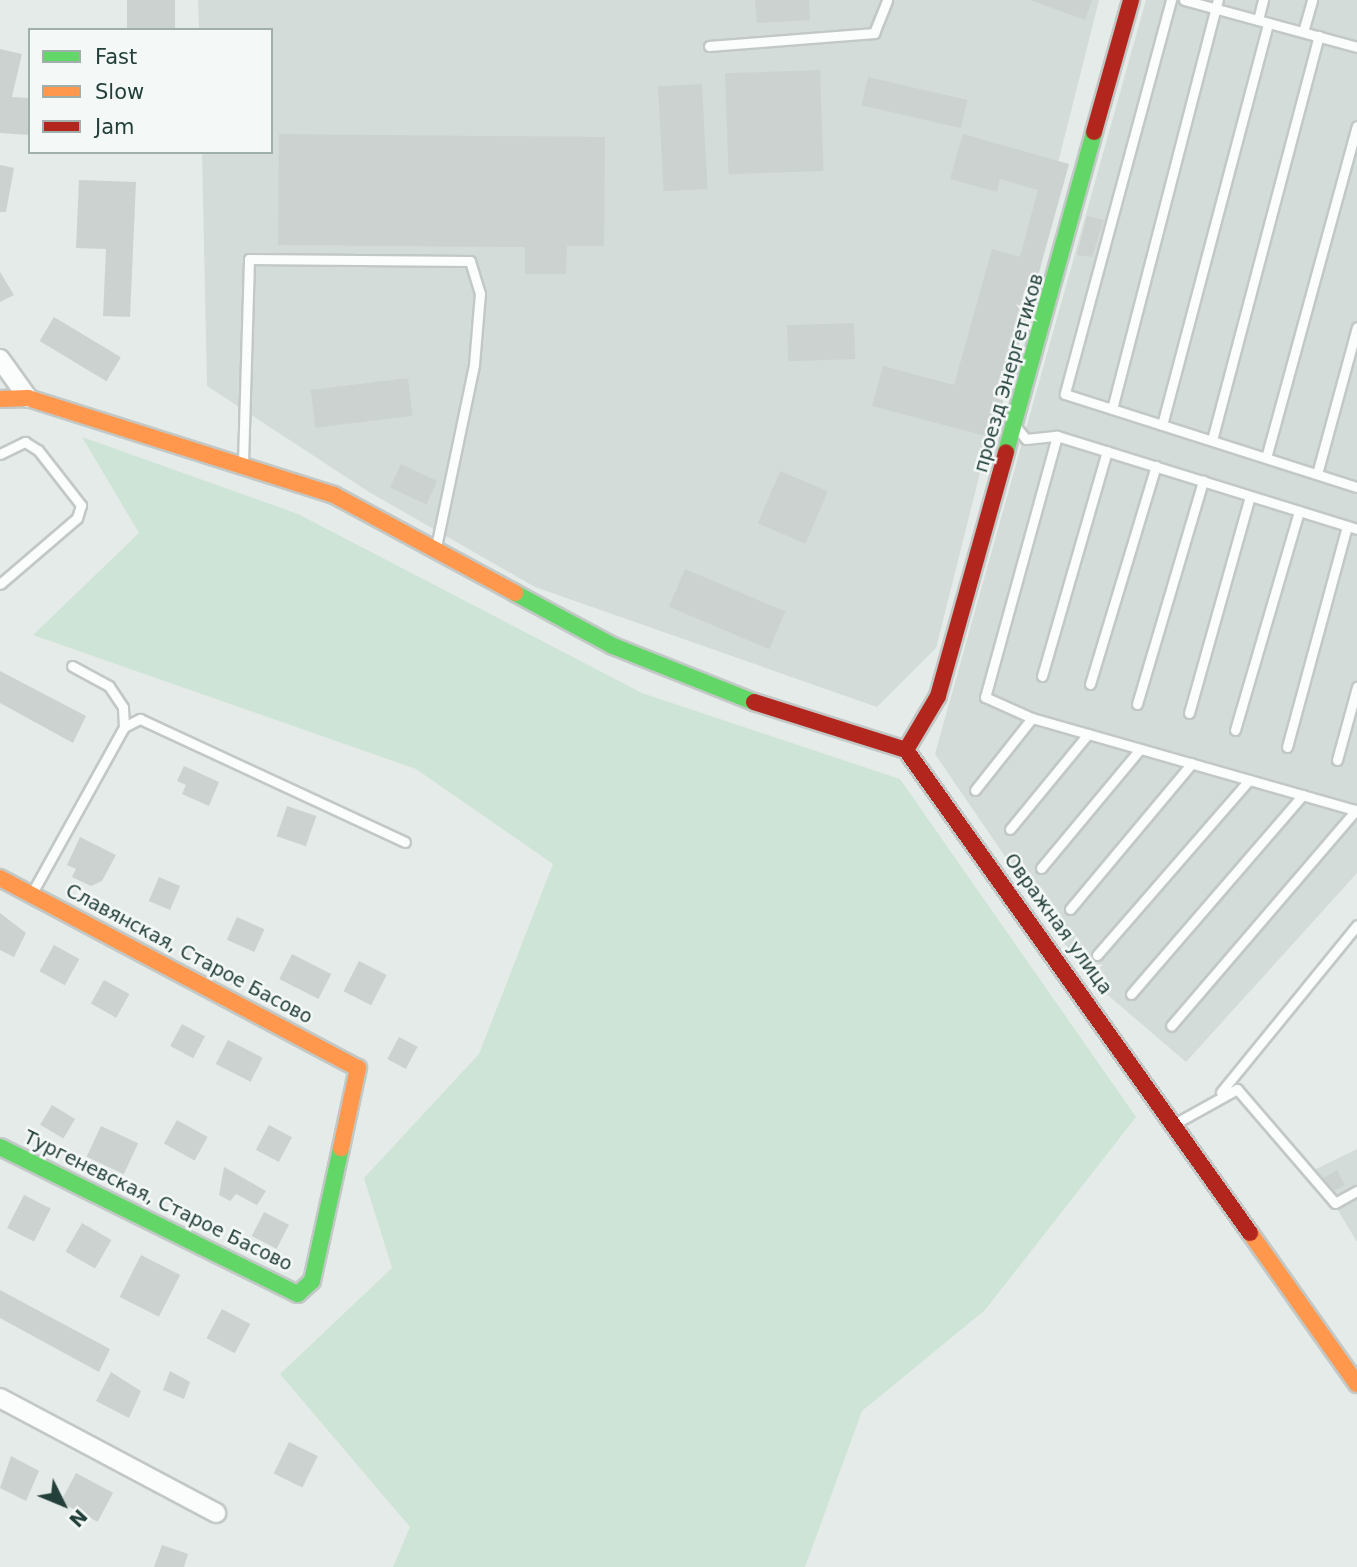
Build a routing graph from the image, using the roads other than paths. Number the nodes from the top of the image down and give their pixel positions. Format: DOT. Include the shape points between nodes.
graph roads {
  1 [pos="887,0"];
  2 [pos="1131,0"];
  3 [pos="1171,0"];
  4 [pos="1184,0"];
  5 [pos="1263,0"];
  6 [pos="1312,0"];
  7 [pos="1217,4"];
  8 [pos="1263,21"];
  9 [pos="1303,32"];
  10 [pos="1357,33"];
  11 [pos="1318,36"];
  12 [pos="709,46"];
  13 [pos="1355,46"];
  14 [pos="1357,126"];
  15 [pos="1357,327"];
  16 [pos="0,359"];
  17 [pos="28,398"];
  18 [pos="0,399"];
  19 [pos="1112,409"];
  20 [pos="1162,425"];
  21 [pos="1016,427"];
  22 [pos="1057,436"];
  23 [pos="1212,440"];
  24 [pos="1107,451"];
  25 [pos="0,454"];
  26 [pos="1266,458"];
  27 [pos="243,462"];
  28 [pos="1156,466"];
  29 [pos="1317,474"];
  30 [pos="1203,481"];
  31 [pos="1357,487"];
  32 [pos="1250,496"];
  33 [pos="1298,511"];
  34 [pos="1352,528"];
  35 [pos="435,550"];
  36 [pos="0,584"];
  37 [pos="72,666"];
  38 [pos="1042,676"];
  39 [pos="1090,684"];
  40 [pos="1357,687"];
  41 [pos="1137,704"];
  42 [pos="1189,713"];
  43 [pos="1032,718"];
  44 [pos="124,727"];
  45 [pos="1235,730"];
  46 [pos="1088,734"];
  47 [pos="1287,747"];
  48 [pos="1140,748"];
  49 [pos="906,750"];
  50 [pos="1337,760"];
  51 [pos="1192,763"];
  52 [pos="1249,780"];
  53 [pos="975,790"];
  54 [pos="1303,795"];
  55 [pos="1010,829"];
  56 [pos="405,842"];
  57 [pos="1041,867"];
  58 [pos="0,878"];
  59 [pos="31,894"];
  60 [pos="1070,909"];
  61 [pos="1357,925"];
  62 [pos="1097,955"];
  63 [pos="1131,994"];
  64 [pos="1171,1026"];
  65 [pos="1220,1093"];
  66 [pos="1176,1123"];
  67 [pos="0,1147"];
  68 [pos="1357,1191"];
  69 [pos="298,1294"];
  70 [pos="1357,1384"];
  71 [pos="0,1398"];
  72 [pos="216,1513"];
  1 -- 12 [label="lane" via="874,33"];
  2 -- 21 [label="street, проезд Энергетиков"];
  3 -- 19 [label="lane" via="1065,394"];
  4 -- 7 [label="lane"];
  5 -- 8 [label="lane"];
  6 -- 9 [label="lane"];
  7 -- 8 [label="lane"];
  7 -- 19 [label="lane"];
  8 -- 9 [label="lane"];
  8 -- 20 [label="lane"];
  9 -- 11 [label="lane"];
  10 -- 13 [label="lane"];
  11 -- 13 [label="lane"];
  11 -- 23 [label="lane"];
  14 -- 26 [label="lane"];
  15 -- 29 [label="lane"];
  16 -- 17 [label="street"];
  17 -- 18 [label="street"];
  17 -- 27 [label="street"];
  19 -- 20 [label="lane"];
  20 -- 23 [label="lane"];
  21 -- 22 [label="lane" via="1026,439"];
  21 -- 49 [label="street, проезд Энергетиков" via="938,696"];
  22 -- 24 [label="lane"];
  22 -- 43 [label="lane" via="985,697"];
  23 -- 26 [label="lane"];
  24 -- 28 [label="lane"];
  24 -- 38 [label="lane"];
  25 -- 36 [label="lane" via="25,442 38,450 81,505 78,518"];
  26 -- 29 [label="lane"];
  27 -- 35 [label="street" via="334,495"];
  27 -- 35 [label="lane" via="249,259 470,261 480,293 474,365"];
  28 -- 30 [label="lane"];
  28 -- 39 [label="lane"];
  29 -- 31 [label="lane"];
  30 -- 32 [label="lane"];
  30 -- 41 [label="lane"];
  32 -- 33 [label="lane"];
  32 -- 42 [label="lane"];
  33 -- 34 [label="lane"];
  33 -- 45 [label="lane"];
  34 -- 47 [label="lane"];
  35 -- 49 [label="street" via="613,646 796,719"];
  37 -- 44 [label="lane" via="109,687 123,707"];
  40 -- 50 [label="lane"];
  43 -- 46 [label="lane"];
  43 -- 53 [label="lane"];
  44 -- 56 [label="lane" via="140,719"];
  44 -- 59 [label="lane"];
  46 -- 48 [label="lane"];
  46 -- 55 [label="lane"];
  48 -- 51 [label="lane"];
  48 -- 57 [label="lane"];
  49 -- 66 [label="street, Овражная улица"];
  51 -- 52 [label="lane"];
  51 -- 60 [label="lane"];
  52 -- 54 [label="lane"];
  52 -- 62 [label="lane"];
  54 -- 63 [label="lane"];
  54 -- 64 [label="lane" via="1356,810"];
  58 -- 59 [label="street, Славянская, Старое Басово"];
  59 -- 69 [label="street, Славянская, Старое Басово" via="358,1068 312,1281"];
  61 -- 65 [label="lane"];
  65 -- 66 [label="lane"];
  65 -- 68 [label="lane" via="1245,1093 1335,1203"];
  66 -- 70 [label="street, Овражная улица"];
  67 -- 69 [label="street, Тургеневская, Старое Басово"];
  71 -- 72 [label="street"];
}
